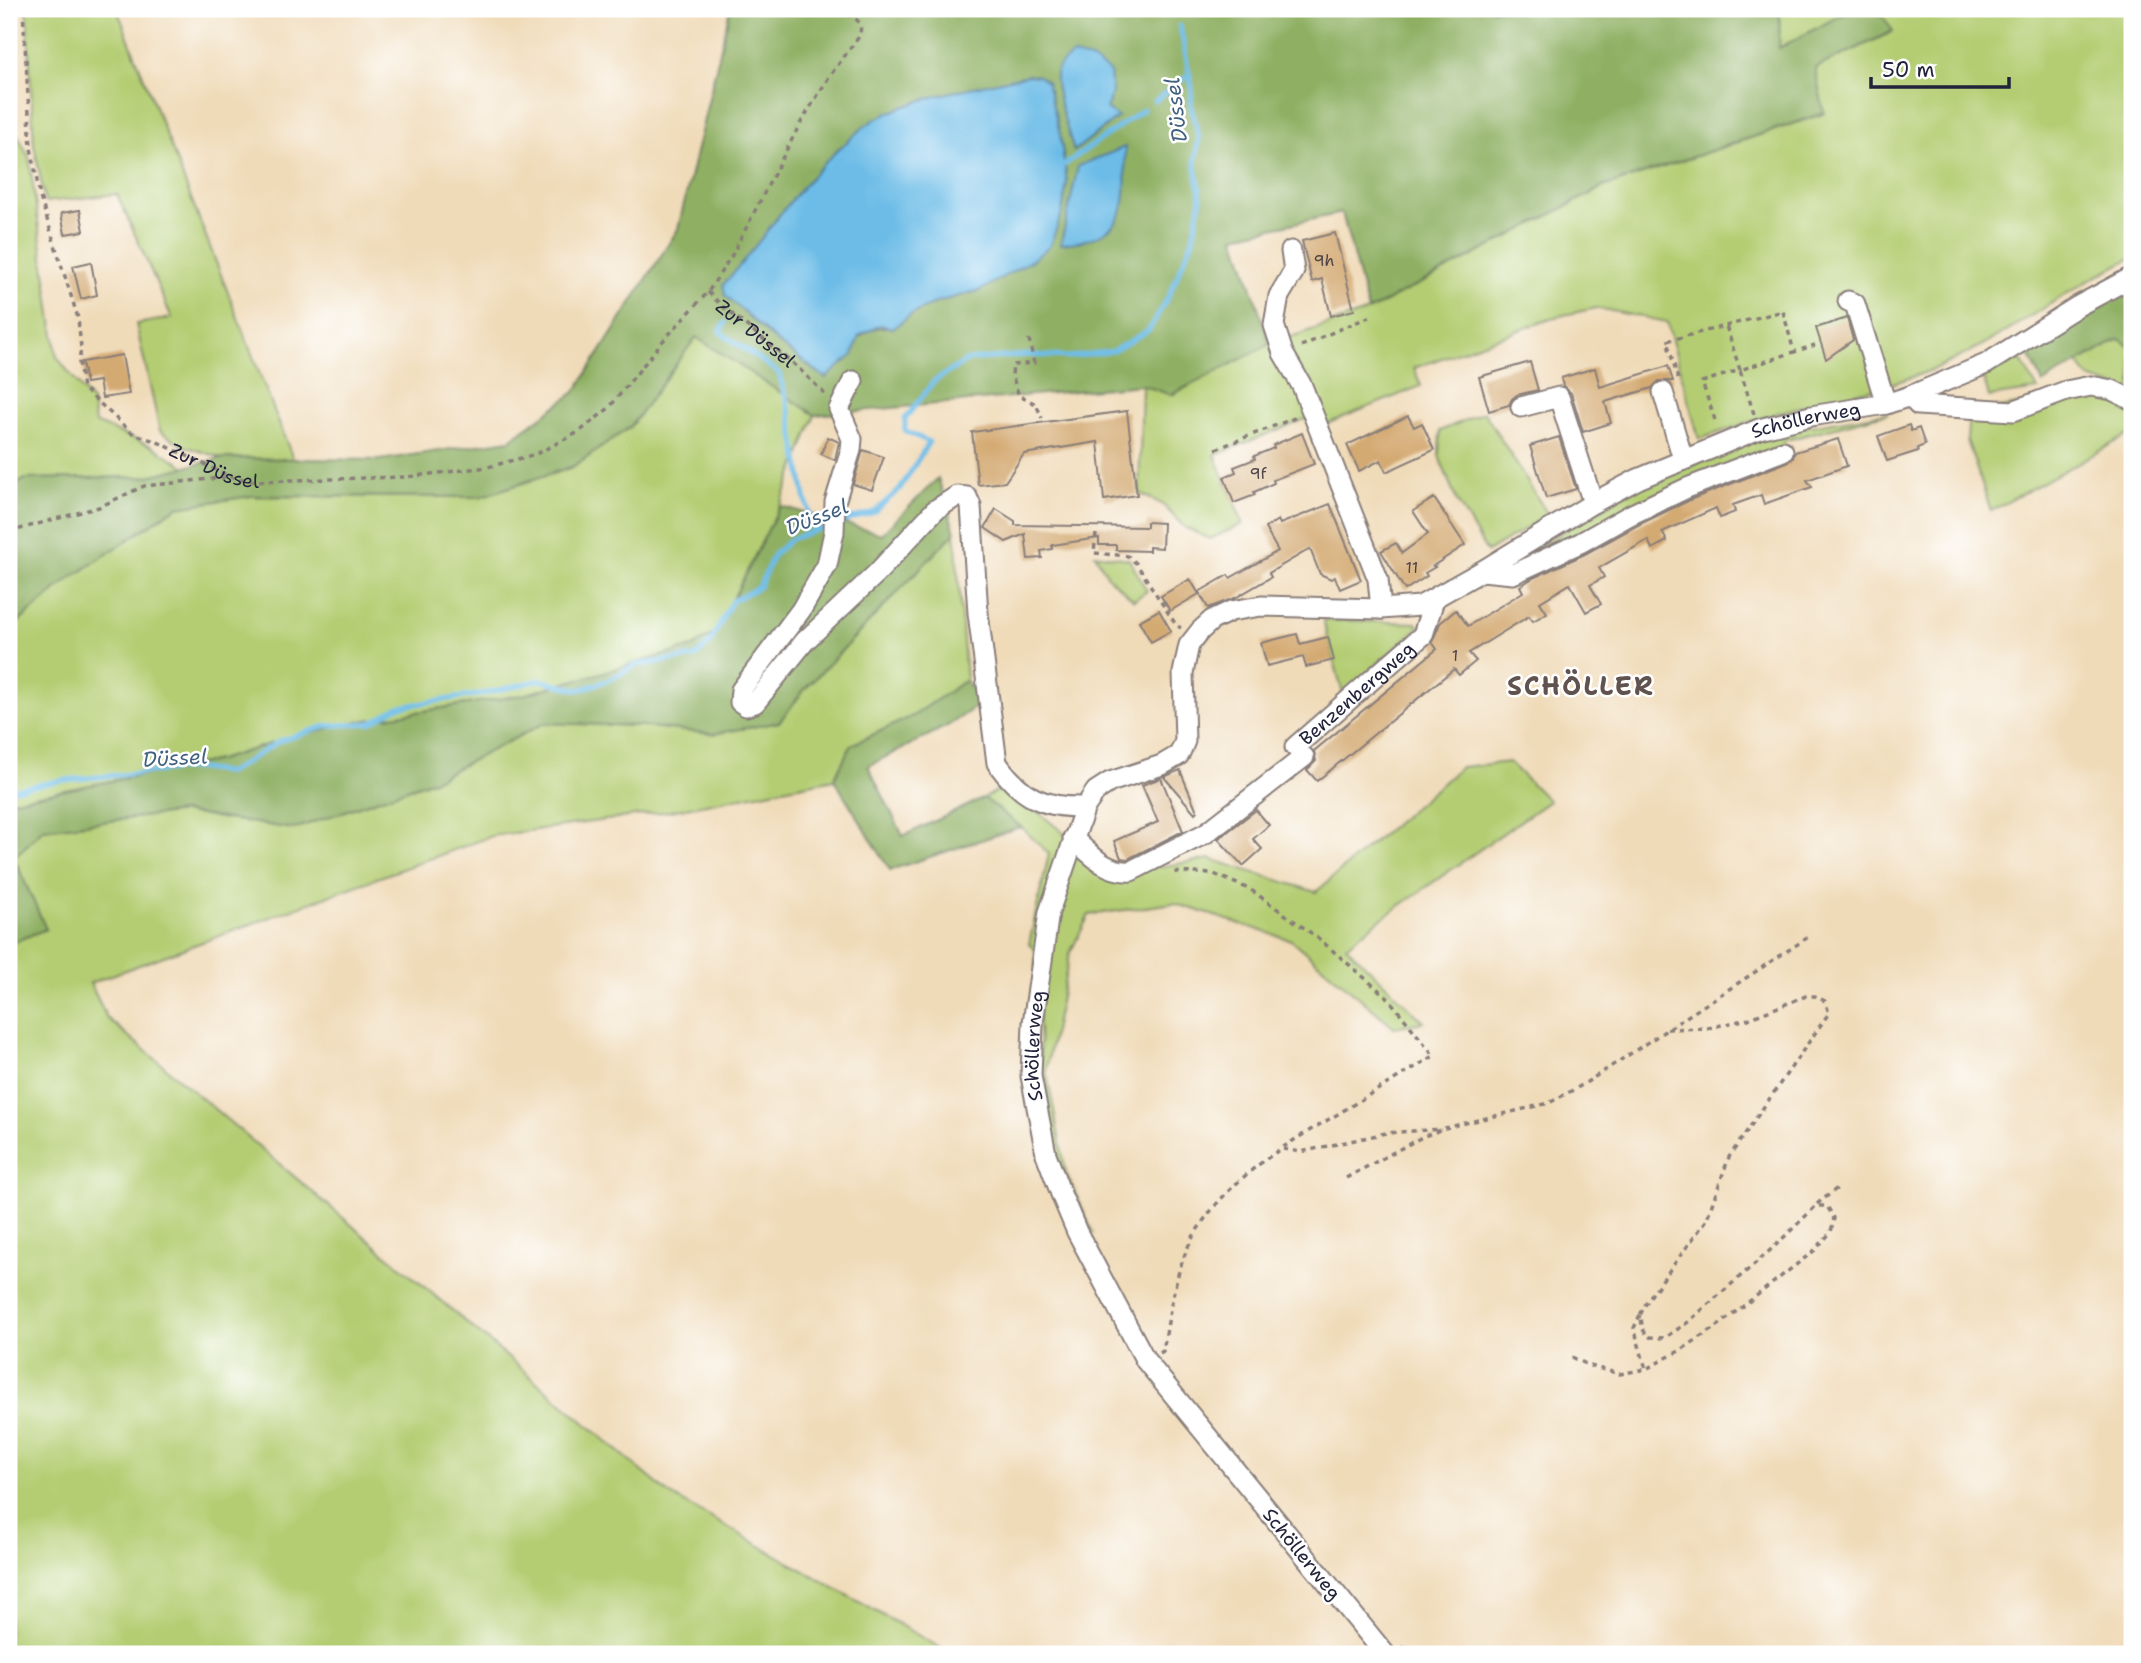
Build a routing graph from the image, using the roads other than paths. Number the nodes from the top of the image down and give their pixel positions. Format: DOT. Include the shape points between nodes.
graph roads {
  1 [pos="1291,251"];
  2 [pos="2132,277"];
  3 [pos="1848,301"];
  4 [pos="853,381"];
  5 [pos="1663,392"];
  6 [pos="1910,396"];
  7 [pos="2132,400"];
  8 [pos="1886,404"];
  9 [pos="1521,407"];
  10 [pos="1783,451"];
  11 [pos="1684,459"];
  12 [pos="1593,503"];
  13 [pos="1482,571"];
  14 [pos="1434,600"];
  15 [pos="1381,609"];
  16 [pos="1085,807"];
  17 [pos="1073,838"];
  18 [pos="1385,1654"];
  1 -- 15 [label="street" via="1294,271 1279,296 1274,325 1378,579"];
  2 -- 6 [label="street, Schöllerweg" via="1986,364"];
  3 -- 8 [label="street" via="1855,304"];
  4 -- 16 [label="street" via="839,409 852,439 835,502 827,565 801,610 741,690 741,704 755,704 805,641 935,510 957,496 968,497 996,763 1030,798 1062,808"];
  5 -- 11 [label="street"];
  6 -- 7 [label="street" via="1918,405 2013,411 2091,386"];
  6 -- 8 [label="street, Schöllerweg"];
  8 -- 11 [label="street, Schöllerweg" via="1759,429"];
  9 -- 12 [label="street" via="1559,397"];
  10 -- 13 [label="street, Schöllerweg" via="1687,488 1513,574"];
  11 -- 12 [label="street, Schöllerweg"];
  12 -- 13 [label="street, Schöllerweg"];
  13 -- 14 [label="street, Schöllerweg"];
  14 -- 15 [label="street, Schöllerweg" via="1415,607"];
  14 -- 17 [label="street, Benzenbergweg" via="1423,635 1300,752 1206,833 1131,871 1120,872"];
  15 -- 16 [label="street, Schöllerweg" via="1261,606 1212,620 1186,652 1182,750 1169,762 1103,786"];
  16 -- 17 [label="street, Schöllerweg"];
  17 -- 18 [label="street, Schöllerweg" via="1049,912 1033,1023 1031,1076 1046,1154 1060,1194 1146,1361"];
}
